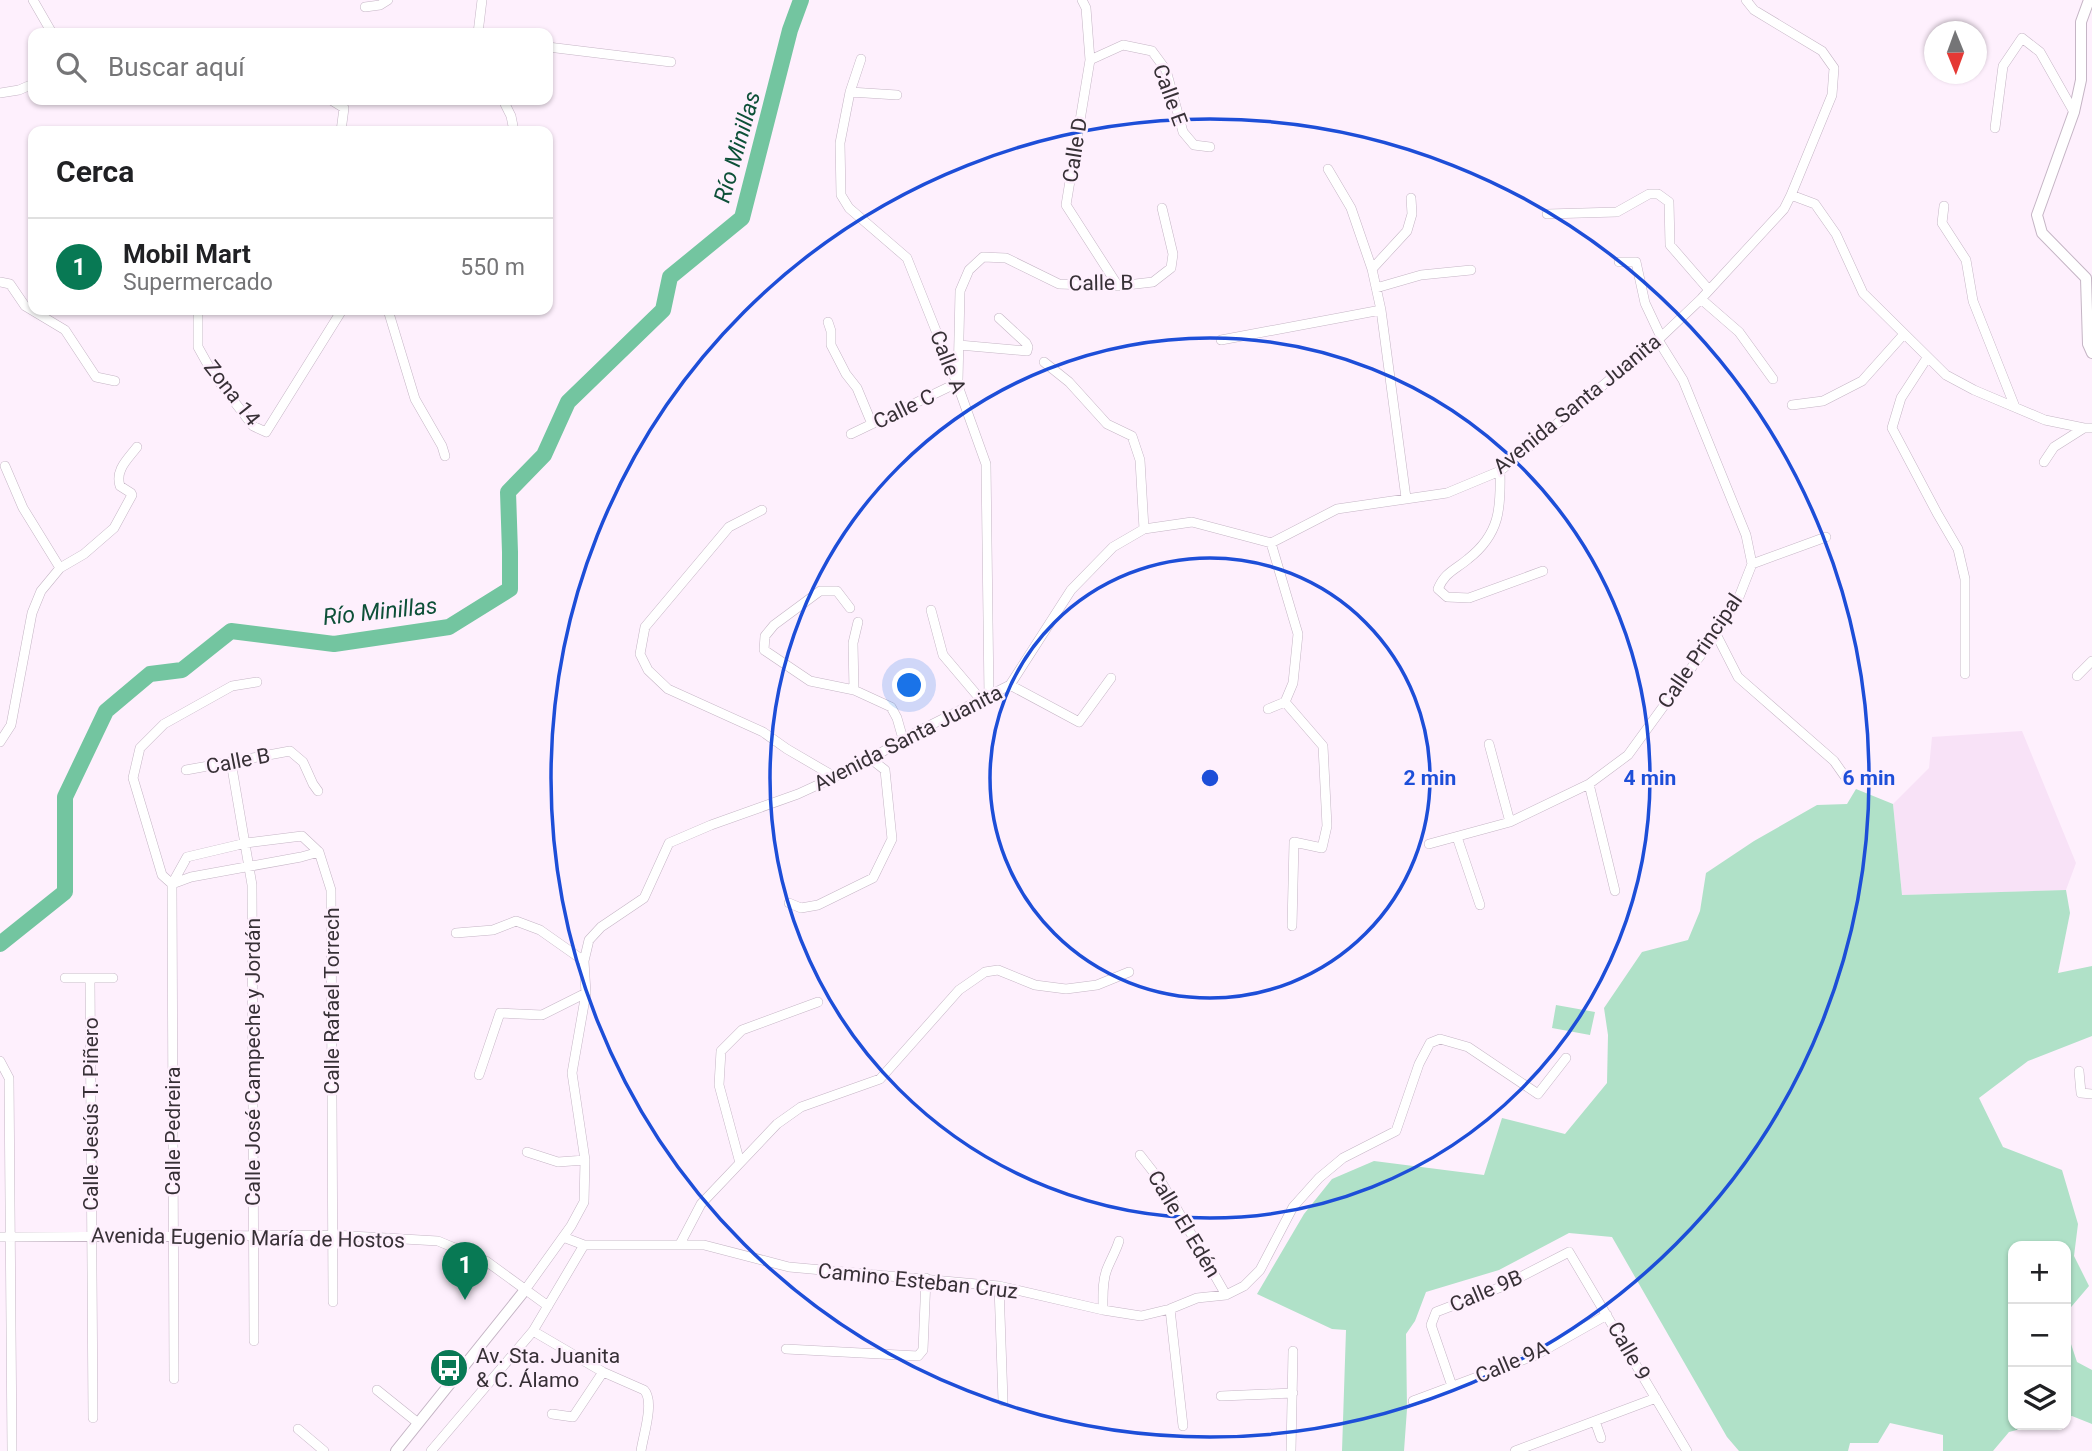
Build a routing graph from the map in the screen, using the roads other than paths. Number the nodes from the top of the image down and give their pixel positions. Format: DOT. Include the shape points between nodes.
graph roads {
  1 [pos="33,0"];
  2 [pos="388,0"];
  3 [pos="482,0"];
  4 [pos="1082,0"];
  5 [pos="1746,0"];
  6 [pos="2089,0"];
  7 [pos="365,7"];
  8 [pos="49,28"];
  9 [pos="479,28"];
  10 [pos="553,48"];
  11 [pos="861,59"];
  12 [pos="1090,60"];
  13 [pos="671,62"];
  14 [pos="28,86"];
  15 [pos="850,92"];
  16 [pos="0,93"];
  17 [pos="897,96"];
  18 [pos="339,105"];
  19 [pos="506,105"];
  20 [pos="2074,113"];
  21 [pos="342,126"];
  22 [pos="513,126"];
  23 [pos="1995,128"];
  24 [pos="1210,147"];
  25 [pos="1328,169"];
  26 [pos="1791,195"];
  27 [pos="1411,198"];
  28 [pos="1944,206"];
  29 [pos="1162,208"];
  30 [pos="1546,214"];
  31 [pos="1619,262"];
  32 [pos="1372,269"];
  33 [pos="1471,270"];
  34 [pos="0,282"];
  35 [pos="1118,286"];
  36 [pos="1376,288"];
  37 [pos="1709,290"];
  38 [pos="1701,299"];
  39 [pos="28,308"];
  40 [pos="1381,310"];
  41 [pos="39,315"];
  42 [pos="198,315"];
  43 [pos="339,315"];
  44 [pos="390,315"];
  45 [pos="999,318"];
  46 [pos="828,322"];
  47 [pos="1904,334"];
  48 [pos="1660,339"];
  49 [pos="1221,340"];
  50 [pos="959,345"];
  51 [pos="2092,353"];
  52 [pos="1927,358"];
  53 [pos="1044,362"];
  54 [pos="1773,379"];
  55 [pos="116,381"];
  56 [pos="957,385"];
  57 [pos="1792,405"];
  58 [pos="2015,407"];
  59 [pos="872,424"];
  60 [pos="2088,428"];
  61 [pos="851,434"];
  62 [pos="137,447"];
  63 [pos="445,456"];
  64 [pos="2044,462"];
  65 [pos="5,466"];
  66 [pos="1500,471"];
  67 [pos="1406,498"];
  68 [pos="762,510"];
  69 [pos="1144,529"];
  70 [pos="1826,537"];
  71 [pos="1271,543"];
  72 [pos="1752,564"];
  73 [pos="60,568"];
  74 [pos="1543,571"];
  75 [pos="850,608"];
  76 [pos="931,610"];
  77 [pos="859,622"];
  78 [pos="1716,634"];
  79 [pos="2092,661"];
  80 [pos="1965,674"];
  81 [pos="2077,677"];
  82 [pos="1111,678"];
  83 [pos="257,682"];
  84 [pos="1010,685"];
  85 [pos="855,690"];
  86 [pos="986,699"];
  87 [pos="1285,702"];
  88 [pos="1268,709"];
  89 [pos="903,739"];
  90 [pos="0,742"];
  91 [pos="1489,744"];
  92 [pos="871,759"];
  93 [pos="231,762"];
  94 [pos="186,771"];
  95 [pos="835,777"];
  96 [pos="1846,778"];
  97 [pos="1589,785"];
  98 [pos="318,791"];
  99 [pos="1510,822"];
  100 [pos="1458,837"];
  101 [pos="246,843"];
  102 [pos="1429,844"];
  103 [pos="319,852"];
  104 [pos="250,866"];
  105 [pos="172,884"];
  106 [pos="1615,891"];
  107 [pos="789,903"];
  108 [pos="1480,905"];
  109 [pos="1293,926"];
  110 [pos="456,933"];
  111 [pos="584,961"];
  112 [pos="1129,972"];
  113 [pos="65,978"];
  114 [pos="90,978"];
  115 [pos="113,978"];
  116 [pos="586,993"];
  117 [pos="817,1002"];
  118 [pos="1566,1058"];
  119 [pos="0,1060"];
  120 [pos="2079,1071"];
  121 [pos="478,1075"];
  122 [pos="2092,1094"];
  123 [pos="5,1150"];
  124 [pos="527,1153"];
  125 [pos="1139,1155"];
  126 [pos="585,1160"];
  127 [pos="740,1163"];
  128 [pos="253,1235"];
  129 [pos="334,1235"];
  130 [pos="173,1236"];
  131 [pos="5,1237"];
  132 [pos="92,1237"];
  133 [pos="563,1237"];
  134 [pos="1119,1241"];
  135 [pos="680,1244"];
  136 [pos="584,1245"];
  137 [pos="1569,1252"];
  138 [pos="926,1278"];
  139 [pos="999,1286"];
  140 [pos="525,1290"];
  141 [pos="1226,1295"];
  142 [pos="333,1301"];
  143 [pos="548,1306"];
  144 [pos="1103,1310"];
  145 [pos="1170,1310"];
  146 [pos="1607,1315"];
  147 [pos="533,1331"];
  148 [pos="254,1341"];
  149 [pos="786,1349"];
  150 [pos="1293,1351"];
  151 [pos="603,1372"];
  152 [pos="174,1379"];
  153 [pos="1452,1386"];
  154 [pos="377,1390"];
  155 [pos="1293,1393"];
  156 [pos="1221,1396"];
  157 [pos="1656,1398"];
  158 [pos="1003,1401"];
  159 [pos="1413,1401"];
  160 [pos="552,1414"];
  161 [pos="93,1418"];
  162 [pos="1595,1421"];
  163 [pos="418,1423"];
  164 [pos="1184,1426"];
  165 [pos="298,1429"];
  166 [pos="1601,1438"];
  167 [pos="1546,1439"];
  168 [pos="12,1451"];
  169 [pos="324,1451"];
  170 [pos="396,1451"];
  171 [pos="431,1451"];
  172 [pos="641,1451"];
  173 [pos="1291,1451"];
  174 [pos="1516,1451"];
  175 [pos="1544,1451"];
  176 [pos="1687,1451"];
  1 -- 8 [label="street"];
  2 -- 7 [label="street"];
  3 -- 9 [label="street"];
  4 -- 12 [label="street, Calle D"];
  5 -- 26 [label="street, Avenida Santa Juanita" via="1754,10 1822,51 1834,68 1832,95"];
  6 -- 20 [label="street" via="2081,23 2081,80"];
  10 -- 13 [label="street"];
  11 -- 15 [label="street, Calle A"];
  12 -- 24 [label="street, Calle E" via="1123,45 1153,51 1166,70 1183,132 1194,145"];
  12 -- 35 [label="street, Calle D" via="1066,205"];
  14 -- 16 [label="street"];
  15 -- 17 [label="street"];
  15 -- 56 [label="street, Calle A" via="840,143 841,195 849,208 907,258"];
  18 -- 21 [label="street" via="344,108"];
  19 -- 22 [label="street"];
  20 -- 23 [label="street" via="2040,52 2022,38 2003,66"];
  20 -- 51 [label="street" via="2037,215 2042,233 2086,278"];
  25 -- 32 [label="street" via="1351,208"];
  26 -- 37 [label="street, Avenida Santa Juanita" via="1784,209"];
  26 -- 47 [label="street" via="1815,204 1836,234 1863,293"];
  27 -- 32 [label="street" via="1407,231"];
  28 -- 58 [label="street" via="1942,223 1966,260 1973,301"];
  29 -- 35 [label="street, Calle B" via="1173,254 1171,268 1153,282"];
  30 -- 37 [label="street" via="1617,212 1649,194 1658,194 1669,202 1670,245"];
  31 -- 48 [label="street" via="1636,262 1645,303"];
  32 -- 36 [label="street"];
  33 -- 36 [label="street" via="1421,275"];
  34 -- 39 [label="street" via="10,284"];
  35 -- 50 [label="street, Calle B" via="1059,284 1006,257 983,257 969,270 960,292"];
  36 -- 40 [label="street"];
  37 -- 38 [label="street, Avenida Santa Juanita"];
  38 -- 48 [label="street, Avenida Santa Juanita"];
  38 -- 54 [label="street" via="1739,332"];
  40 -- 49 [label="street"];
  40 -- 67 [label="street"];
  41 -- 55 [label="street" via="65,330 96,377"];
  42 -- 43 [label="street, Zona 14" via="198,347 213,374 253,426 266,432"];
  44 -- 63 [label="street" via="415,399"];
  45 -- 50 [label="street" via="1026,343 1027,351"];
  46 -- 59 [label="street" via="831,345"];
  47 -- 52 [label="street"];
  47 -- 57 [label="street" via="1862,381 1822,401"];
  48 -- 66 [label="street, Avenida Santa Juanita"];
  48 -- 72 [label="street" via="1683,380 1746,535"];
  50 -- 56 [label="street, Calle B"];
  52 -- 58 [label="street" via="1945,375"];
  52 -- 80 [label="street" via="1901,398 1892,428 1958,549 1965,579"];
  53 -- 69 [label="street" via="1107,424 1132,436 1140,460"];
  56 -- 59 [label="street, Calle C"];
  56 -- 86 [label="street, Calle A" via="986,464"];
  58 -- 60 [label="street" via="2045,420"];
  59 -- 61 [label="street, Calle C"];
  60 -- 64 [label="street" via="2054,446"];
  62 -- 73 [label="street" via="118,475 120,486 132,495 114,527"];
  65 -- 73 [label="street" via="23,508"];
  66 -- 67 [label="street, Avenida Santa Juanita" via="1447,493"];
  66 -- 74 [label="street" via="1501,504 1492,535 1443,577 1438,589 1447,597 1469,598"];
  67 -- 71 [label="street, Avenida Santa Juanita" via="1338,509"];
  68 -- 95 [label="street" via="729,527 645,627 640,654 648,670 668,689 763,732"];
  69 -- 71 [label="street, Avenida Santa Juanita" via="1192,522"];
  69 -- 84 [label="street, Avenida Santa Juanita" via="1114,547 1071,590"];
  70 -- 72 [label="street"];
  71 -- 87 [label="street" via="1298,634 1293,684"];
  72 -- 78 [label="street, Calle Principal" via="1739,597"];
  73 -- 90 [label="street" via="41,591 32,613 11,724"];
  75 -- 85 [label="street" via="837,591 820,591 774,625 765,636 764,650 810,681"];
  76 -- 86 [label="street" via="943,655"];
  77 -- 85 [label="street" via="853,643"];
  78 -- 96 [label="street" via="1738,677 1835,761"];
  78 -- 97 [label="street, Calle Principal" via="1628,755"];
  79 -- 81 [label="street"];
  82 -- 84 [label="street" via="1079,722"];
  83 -- 105 [label="street" via="232,686 163,724 140,748 132,778 162,875"];
  84 -- 86 [label="street, Avenida Santa Juanita"];
  85 -- 89 [label="street" via="891,707"];
  86 -- 89 [label="street, Avenida Santa Juanita"];
  87 -- 88 [label="street"];
  87 -- 109 [label="street" via="1323,746 1327,826 1322,848 1294,842"];
  89 -- 92 [label="street, Avenida Santa Juanita"];
  91 -- 99 [label="street"];
  92 -- 95 [label="street, Avenida Santa Juanita"];
  92 -- 107 [label="street" via="885,770 892,839 873,878 818,905 801,908"];
  93 -- 94 [label="street, Calle B"];
  93 -- 98 [label="street, Calle B" via="290,751 303,762"];
  93 -- 101 [label="street"];
  95 -- 111 [label="street, Avenida Santa Juanita" via="669,843 644,898 601,927 589,940"];
  97 -- 99 [label="street, Calle Principal"];
  97 -- 106 [label="street"];
  99 -- 100 [label="street, Calle Principal"];
  100 -- 102 [label="street, Calle Principal"];
  100 -- 108 [label="street"];
  101 -- 103 [label="street" via="302,836"];
  101 -- 104 [label="street, Calle José Campeche y Jordán"];
  101 -- 105 [label="street" via="187,857"];
  103 -- 104 [label="street"];
  103 -- 129 [label="street, Calle Rafael Torrech" via="331,890"];
  104 -- 105 [label="street"];
  104 -- 128 [label="street, Calle José Campeche y Jordán"];
  105 -- 130 [label="street, Calle Pedreira"];
  110 -- 111 [label="street" via="493,930 516,921 540,930"];
  111 -- 116 [label="street, Avenida Santa Juanita"];
  112 -- 127 [label="street" via="1097,985 1066,989 1035,985 998,970 985,972 959,990 880,1079 802,1107 777,1124"];
  113 -- 114 [label="street"];
  114 -- 115 [label="street"];
  114 -- 132 [label="street, Calle Jesús T. Piñero"];
  116 -- 121 [label="street" via="542,1015 500,1013"];
  116 -- 126 [label="street, Avenida Santa Juanita" via="572,1073"];
  117 -- 127 [label="street" via="742,1030 721,1051 719,1085"];
  118 -- 141 [label="street, Camino Esteban Cruz" via="1538,1094 1468,1047 1440,1039 1430,1043 1396,1131 1343,1158 1319,1178 1293,1207 1260,1270"];
  119 -- 123 [label="street" via="9,1078"];
  120 -- 122 [label="street" via="2081,1093"];
  123 -- 131 [label="street"];
  124 -- 126 [label="street" via="558,1162"];
  125 -- 141 [label="street, Calle El Edén" via="1162,1183"];
  126 -- 133 [label="street, Avenida Santa Juanita" via="584,1202"];
  127 -- 135 [label="street" via="701,1204"];
  128 -- 129 [label="street, Avenida Eugenio María de Hostos"];
  128 -- 130 [label="street, Avenida Eugenio María de Hostos"];
  128 -- 148 [label="street, Calle José Campeche y Jordán"];
  129 -- 140 [label="street, Avenida Eugenio María de Hostos" via="438,1241 486,1261"];
  129 -- 142 [label="street, Calle Rafael Torrech"];
  130 -- 132 [label="street, Avenida Eugenio María de Hostos"];
  130 -- 152 [label="street, Calle Pedreira"];
  131 -- 132 [label="street, Avenida Eugenio María de Hostos"];
  131 -- 168 [label="street"];
  132 -- 161 [label="street, Calle Jesús T. Piñero"];
  133 -- 136 [label="street, Camino Esteban Cruz"];
  133 -- 140 [label="street, Avenida Santa Juanita"];
  134 -- 144 [label="street" via="1107,1270"];
  135 -- 136 [label="street, Camino Esteban Cruz"];
  135 -- 138 [label="street, Camino Esteban Cruz" via="704,1245 789,1267"];
  136 -- 143 [label="street"];
  137 -- 146 [label="street, Calle 9"];
  137 -- 153 [label="street, Calle 9B" via="1501,1287 1436,1312 1431,1325"];
  138 -- 139 [label="street, Camino Esteban Cruz"];
  138 -- 149 [label="street" via="923,1350 918,1356"];
  139 -- 144 [label="street, Camino Esteban Cruz"];
  139 -- 158 [label="street"];
  140 -- 143 [label="street, Avenida Eugenio María de Hostos"];
  140 -- 163 [label="street, Avenida Santa Juanita"];
  141 -- 145 [label="street, Camino Esteban Cruz" via="1197,1298"];
  143 -- 147 [label="street"];
  144 -- 145 [label="street, Camino Esteban Cruz" via="1141,1316"];
  145 -- 164 [label="street"];
  146 -- 153 [label="street, Calle 9A" via="1536,1355"];
  146 -- 157 [label="street, Calle 9"];
  147 -- 151 [label="street"];
  147 -- 171 [label="street"];
  150 -- 155 [label="street"];
  151 -- 160 [label="street" via="573,1417"];
  151 -- 172 [label="street" via="648,1394"];
  153 -- 159 [label="street, Calle 9A"];
  154 -- 163 [label="street"];
  155 -- 156 [label="street"];
  155 -- 173 [label="street"];
  157 -- 162 [label="street"];
  157 -- 176 [label="street, Calle 9"];
  162 -- 166 [label="street"];
  162 -- 167 [label="street"];
  163 -- 170 [label="street, Avenida Santa Juanita"];
  165 -- 169 [label="street"];
  167 -- 174 [label="street"];
  167 -- 175 [label="street"];
}
